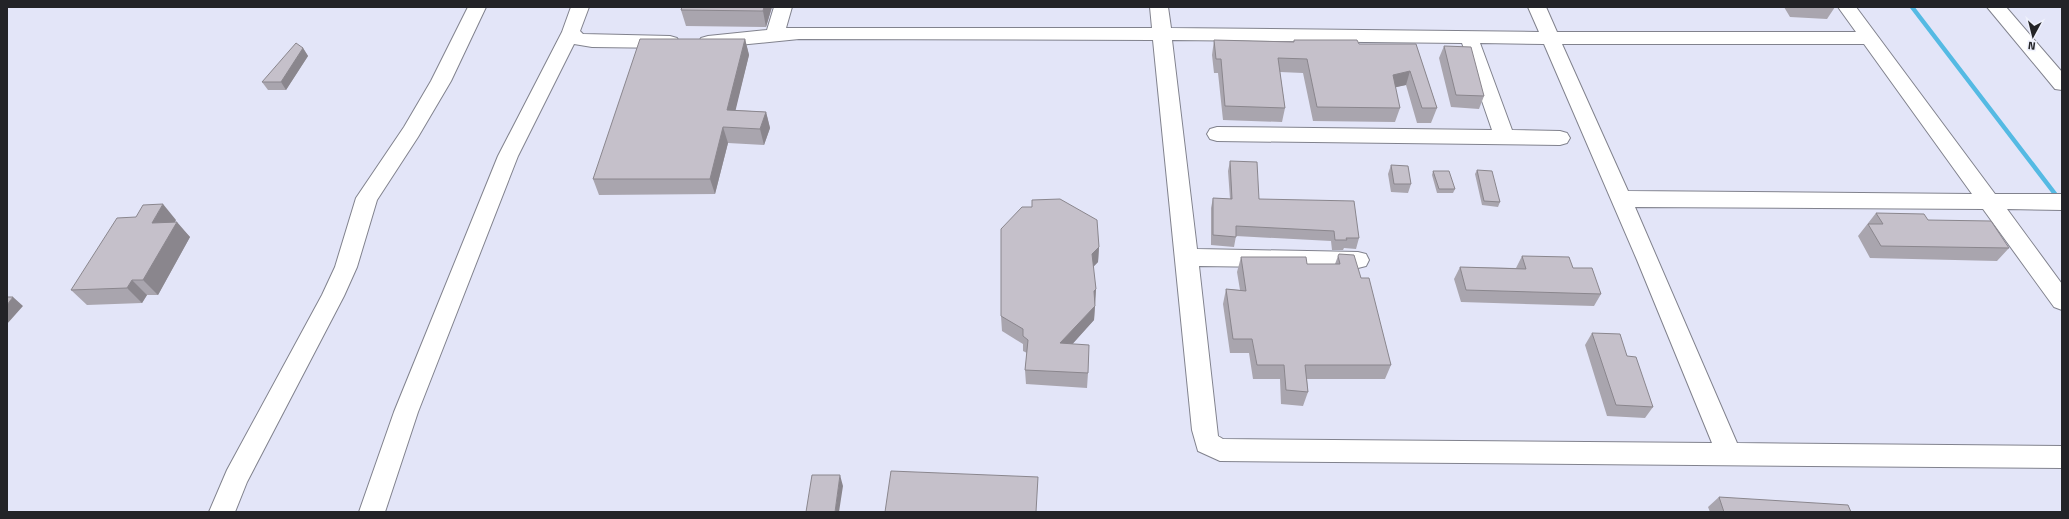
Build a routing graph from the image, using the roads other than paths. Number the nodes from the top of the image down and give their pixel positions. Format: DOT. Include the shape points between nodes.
graph roads {
  1 [pos="477,7"];
  2 [pos="580,7"];
  3 [pos="783,7"];
  4 [pos="1159,7"];
  5 [pos="1537,7"];
  6 [pos="1847,7"];
  7 [pos="1996,7"];
  8 [pos="571,32"];
  9 [pos="1161,34"];
  10 [pos="775,35"];
  11 [pos="1470,37"];
  12 [pos="1551,38"];
  13 [pos="1869,38"];
  14 [pos="2062,84"];
  15 [pos="1217,134"];
  16 [pos="1504,136"];
  17 [pos="1560,138"];
  18 [pos="1621,199"];
  19 [pos="1989,201"];
  20 [pos="2062,202"];
  21 [pos="1187,257"];
  22 [pos="1358,260"];
  23 [pos="2062,301"];
  24 [pos="1729,454"];
  25 [pos="2062,457"];
  26 [pos="222,512"];
  27 [pos="372,512"];
  1 -- 26 [label="street" via="441,81 367,198 346,267 333,296 236,478"];
  2 -- 8 [label="street"];
  3 -- 10 [label="street"];
  4 -- 9 [label="street"];
  5 -- 12 [label="street"];
  6 -- 13 [label="street"];
  7 -- 14 [label="street"];
  8 -- 10 [label="street" via="577,39 592,41 705,42"];
  8 -- 27 [label="street" via="508,156 406,412"];
  9 -- 10 [label="street"];
  9 -- 11 [label="street"];
  9 -- 21 [label="street"];
  11 -- 12 [label="street"];
  11 -- 16 [label="street"];
  12 -- 13 [label="street"];
  12 -- 18 [label="street"];
  13 -- 19 [label="street"];
  15 -- 16 [label="street"];
  16 -- 17 [label="street"];
  18 -- 19 [label="street"];
  18 -- 24 [label="street"];
  19 -- 20 [label="street"];
  19 -- 23 [label="street"];
  21 -- 22 [label="street"];
  21 -- 24 [label="street" via="1204,430 1207,443 1220,450"];
  24 -- 25 [label="street"];
}
